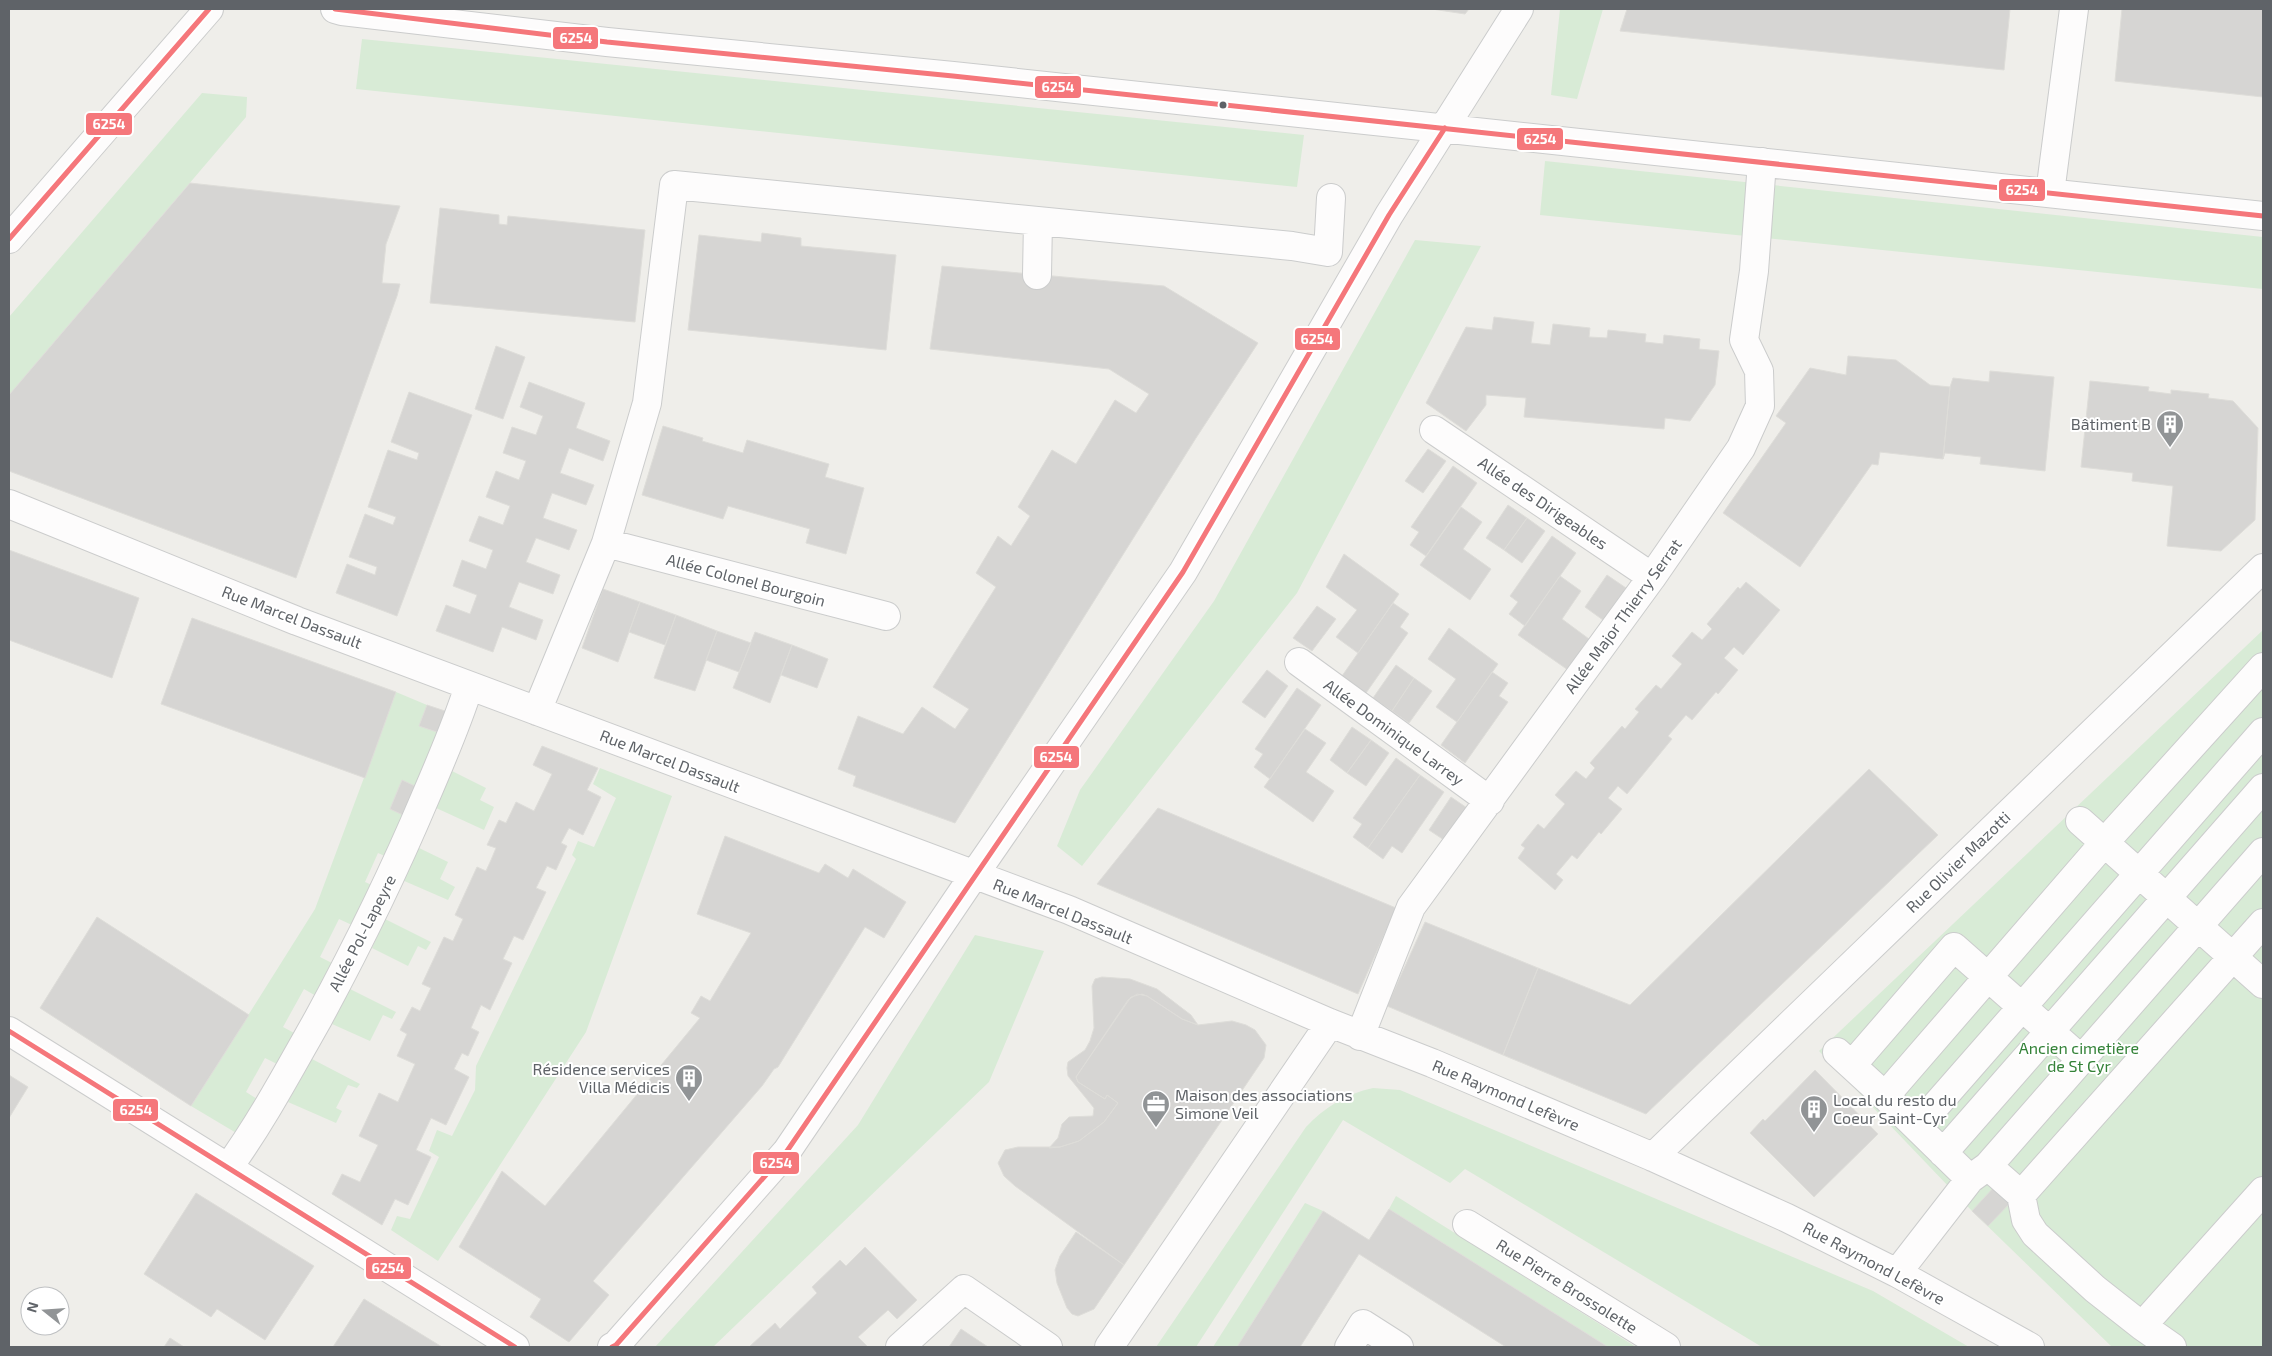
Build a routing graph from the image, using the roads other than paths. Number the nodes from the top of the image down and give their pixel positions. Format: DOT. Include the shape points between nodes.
graph roads {
  1 [pos="209,9"];
  2 [pos="335,9"];
  3 [pos="1519,9"];
  4 [pos="2074,9"];
  5 [pos="1445,128"];
  6 [pos="1761,173"];
  7 [pos="2050,193"];
  8 [pos="1331,198"];
  9 [pos="2263,216"];
  10 [pos="1038,221"];
  11 [pos="9,239"];
  12 [pos="1037,274"];
  13 [pos="1434,430"];
  14 [pos="9,504"];
  15 [pos="606,543"];
  16 [pos="2263,568"];
  17 [pos="1652,577"];
  18 [pos="886,616"];
  19 [pos="1299,662"];
  20 [pos="2263,667"];
  21 [pos="469,686"];
  22 [pos="536,711"];
  23 [pos="2218,717"];
  24 [pos="2259,744"];
  25 [pos="2263,788"];
  26 [pos="1490,801"];
  27 [pos="2080,821"];
  28 [pos="2104,843"];
  29 [pos="2263,852"];
  30 [pos="2138,874"];
  31 [pos="974,875"];
  32 [pos="2166,899"];
  33 [pos="2263,923"];
  34 [pos="2198,927"];
  35 [pos="2233,958"];
  36 [pos="1989,977"];
  37 [pos="2263,984"];
  38 [pos="2022,1007"];
  39 [pos="1330,1024"];
  40 [pos="9,1031"];
  41 [pos="2049,1031"];
  42 [pos="1360,1036"];
  43 [pos="2081,1060"];
  44 [pos="1885,1096"];
  45 [pos="1917,1127"];
  46 [pos="1943,1153"];
  47 [pos="1653,1157"];
  48 [pos="228,1168"];
  49 [pos="1979,1172"];
  50 [pos="2263,1191"];
  51 [pos="2021,1195"];
  52 [pos="1467,1224"];
  53 [pos="1897,1273"];
  54 [pos="2142,1326"];
  55 [pos="515,1347"];
  56 [pos="612,1347"];
  57 [pos="900,1347"];
  58 [pos="1048,1347"];
  59 [pos="1109,1347"];
  60 [pos="1349,1347"];
  61 [pos="1399,1347"];
  62 [pos="1666,1347"];
  63 [pos="2030,1347"];
  64 [pos="2172,1347"];
  1 -- 11 [label="street"];
  2 -- 5 [label="street" via="607,42"];
  3 -- 5 [label="street"];
  4 -- 7 [label="street"];
  5 -- 6 [label="street"];
  5 -- 31 [label="street" via="1388,215 1183,572"];
  6 -- 7 [label="street"];
  6 -- 17 [label="street, Allée Major Thierry Serrat" via="1754,271 1744,340 1759,371 1760,406 1741,448"];
  7 -- 9 [label="street"];
  8 -- 10 [label="street" via="1328,252"];
  10 -- 12 [label="street"];
  10 -- 15 [label="street" via="674,185 647,403"];
  13 -- 17 [label="street, Allée des Dirigeables"];
  14 -- 21 [label="street, Rue Marcel Dassault"];
  15 -- 18 [label="street, Allée Colonel Bourgoin"];
  15 -- 22 [label="street"];
  16 -- 47 [label="street, Rue Olivier Mazotti"];
  17 -- 26 [label="street, Allée Major Thierry Serrat"];
  19 -- 26 [label="street, Allée Dominique Larrey"];
  20 -- 23 [label="street"];
  21 -- 22 [label="street, Rue Marcel Dassault"];
  21 -- 48 [label="street, Allée Pol-Lapeyre" via="458,720 398,861 344,972 272,1100"];
  22 -- 31 [label="street, Rue Marcel Dassault"];
  23 -- 24 [label="street"];
  23 -- 28 [label="street"];
  24 -- 30 [label="street"];
  25 -- 32 [label="street"];
  26 -- 42 [label="street, Allée Major Thierry Serrat" via="1411,907"];
  27 -- 28 [label="street"];
  28 -- 30 [label="street"];
  28 -- 36 [label="street"];
  29 -- 34 [label="street"];
  30 -- 32 [label="street"];
  30 -- 38 [label="street"];
  31 -- 39 [label="street, Rue Marcel Dassault" via="1069,910"];
  31 -- 56 [label="street" via="787,1151"];
  32 -- 34 [label="street"];
  32 -- 41 [label="street"];
  33 -- 35 [label="street"];
  34 -- 35 [label="street"];
  34 -- 43 [label="street"];
  35 -- 37 [label="street"];
  35 -- 51 [label="street"];
  36 -- 38 [label="street"];
  36 -- 44 [label="street"];
  36 -- 44 [label="street" via="1954,947 1844,1059"];
  38 -- 41 [label="street"];
  38 -- 45 [label="street"];
  39 -- 42 [label="street, Rue Raymond Lefèvre"];
  39 -- 59 [label="street"];
  40 -- 48 [label="street"];
  41 -- 43 [label="street"];
  41 -- 46 [label="street"];
  42 -- 47 [label="street, Rue Raymond Lefèvre" via="1432,1063"];
  43 -- 49 [label="street"];
  44 -- 45 [label="street"];
  45 -- 46 [label="street"];
  46 -- 49 [label="street"];
  47 -- 53 [label="street, Rue Raymond Lefèvre" via="1788,1218"];
  48 -- 55 [label="street"];
  49 -- 51 [label="street"];
  49 -- 53 [label="street"];
  50 -- 54 [label="street"];
  51 -- 54 [label="street" via="2026,1220 2035,1234 2095,1289"];
  52 -- 62 [label="street, Rue Pierre Brossolette"];
  53 -- 63 [label="street, Rue Raymond Lefèvre"];
  54 -- 64 [label="street"];
  57 -- 58 [label="street" via="964,1289"];
  60 -- 61 [label="street" via="1363,1324"];
}
